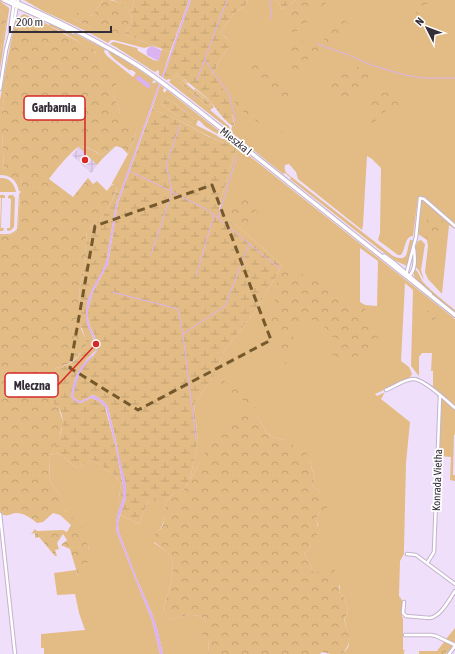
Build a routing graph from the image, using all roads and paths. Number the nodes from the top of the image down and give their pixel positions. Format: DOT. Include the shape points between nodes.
graph roads {
  1 [pos="4,0"];
  2 [pos="15,2"];
  3 [pos="26,10"];
  4 [pos="15,16"];
  5 [pos="10,34"];
  6 [pos="93,40"];
  7 [pos="0,89"];
  8 [pos="455,226"];
  9 [pos="414,246"];
  10 [pos="373,250"];
  11 [pos="408,268"];
  12 [pos="402,270"];
  13 [pos="407,276"];
  14 [pos="455,315"];
  15 [pos="386,390"];
  16 [pos="440,395"];
  17 [pos="455,408"];
  18 [pos="0,514"];
  19 [pos="408,554"];
  20 [pos="427,563"];
  21 [pos="455,584"];
  22 [pos="455,591"];
  23 [pos="404,602"];
  24 [pos="405,635"];
  25 [pos="455,646"];
  26 [pos="15,654"];
  27 [pos="449,654"];
  1 -- 2 [label="street, Mieszka I"];
  2 -- 3 [label="street, Mieszka I"];
  2 -- 4 [label="street"];
  2 -- 5 [label="street"];
  2 -- 6 [label="street, Mieszka I"];
  3 -- 4 [label="street" via="19,11"];
  3 -- 6 [label="street, Mieszka I"];
  4 -- 5 [label="street"];
  5 -- 7 [label="street"];
  6 -- 10 [label="street, Mieszka I" via="126,58 168,87"];
  8 -- 9 [label="street" via="420,198"];
  9 -- 11 [label="street"];
  9 -- 13 [label="street" via="414,268"];
  10 -- 12 [label="street, Mieszka I"];
  10 -- 13 [label="street, Mieszka I"];
  11 -- 12 [label="street"];
  11 -- 13 [label="street"];
  12 -- 13 [label="street, Mieszka I"];
  13 -- 14 [label="street, Mieszka I"];
  15 -- 16 [label="street" via="416,379"];
  16 -- 17 [label="street"];
  16 -- 20 [label="street, Konrada Vietha" via="434,552"];
  18 -- 26 [label="street"];
  19 -- 20 [label="street" via="416,555"];
  20 -- 21 [label="street"];
  22 -- 23 [label="street" via="439,614 430,618 406,616 403,613"];
  24 -- 25 [label="street" via="434,636"];
  25 -- 27 [label="street"];
}
